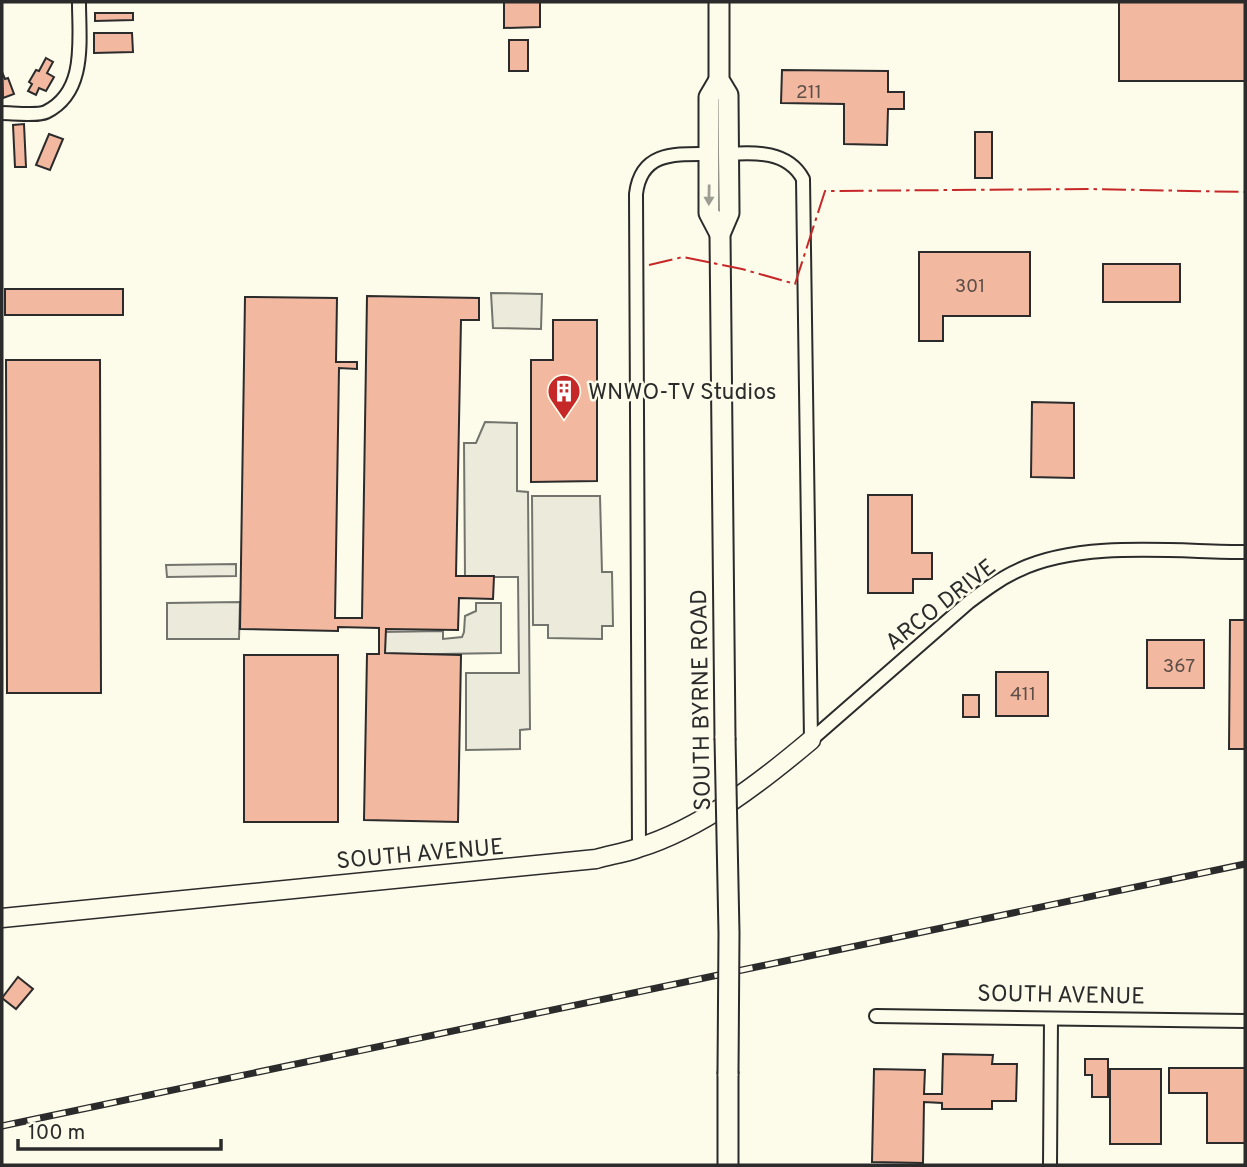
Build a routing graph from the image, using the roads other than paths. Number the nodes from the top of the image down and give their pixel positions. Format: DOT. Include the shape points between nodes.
graph roads {
  1 [pos="79,2"];
  2 [pos="719,2"];
  3 [pos="6,113"];
  4 [pos="719,154"];
  5 [pos="1245,552"];
  6 [pos="811,740"];
  7 [pos="639,848"];
  8 [pos="2,918"];
  9 [pos="876,1016"];
  10 [pos="1051,1019"];
  11 [pos="1245,1021"];
  12 [pos="728,1165"];
  13 [pos="1050,1165"];
  1 -- 3 [label="street" via="79,68 67,94 45,113"];
  2 -- 4 [label="main road, SOUTH BYRNE ROAD" via="719,80 709,97"];
  4 -- 6 [label="street" via="774,156 789,163 803,179"];
  4 -- 7 [label="street" via="654,161 640,176 636,194"];
  4 -- 12 [label="main road, SOUTH BYRNE ROAD, bridge" via="709,214 720,234"];
  5 -- 6 [label="street, ARCO DRIVE" via="1096,551 1064,555 1021,569 969,602"];
  6 -- 7 [label="street, SOUTH AVENUE" via="750,789 707,816"];
  7 -- 8 [label="street, SOUTH AVENUE" via="555,864"];
  9 -- 10 [label="street, SOUTH AVENUE"];
  10 -- 11 [label="street, SOUTH AVENUE"];
  10 -- 13 [label="street"];
}
